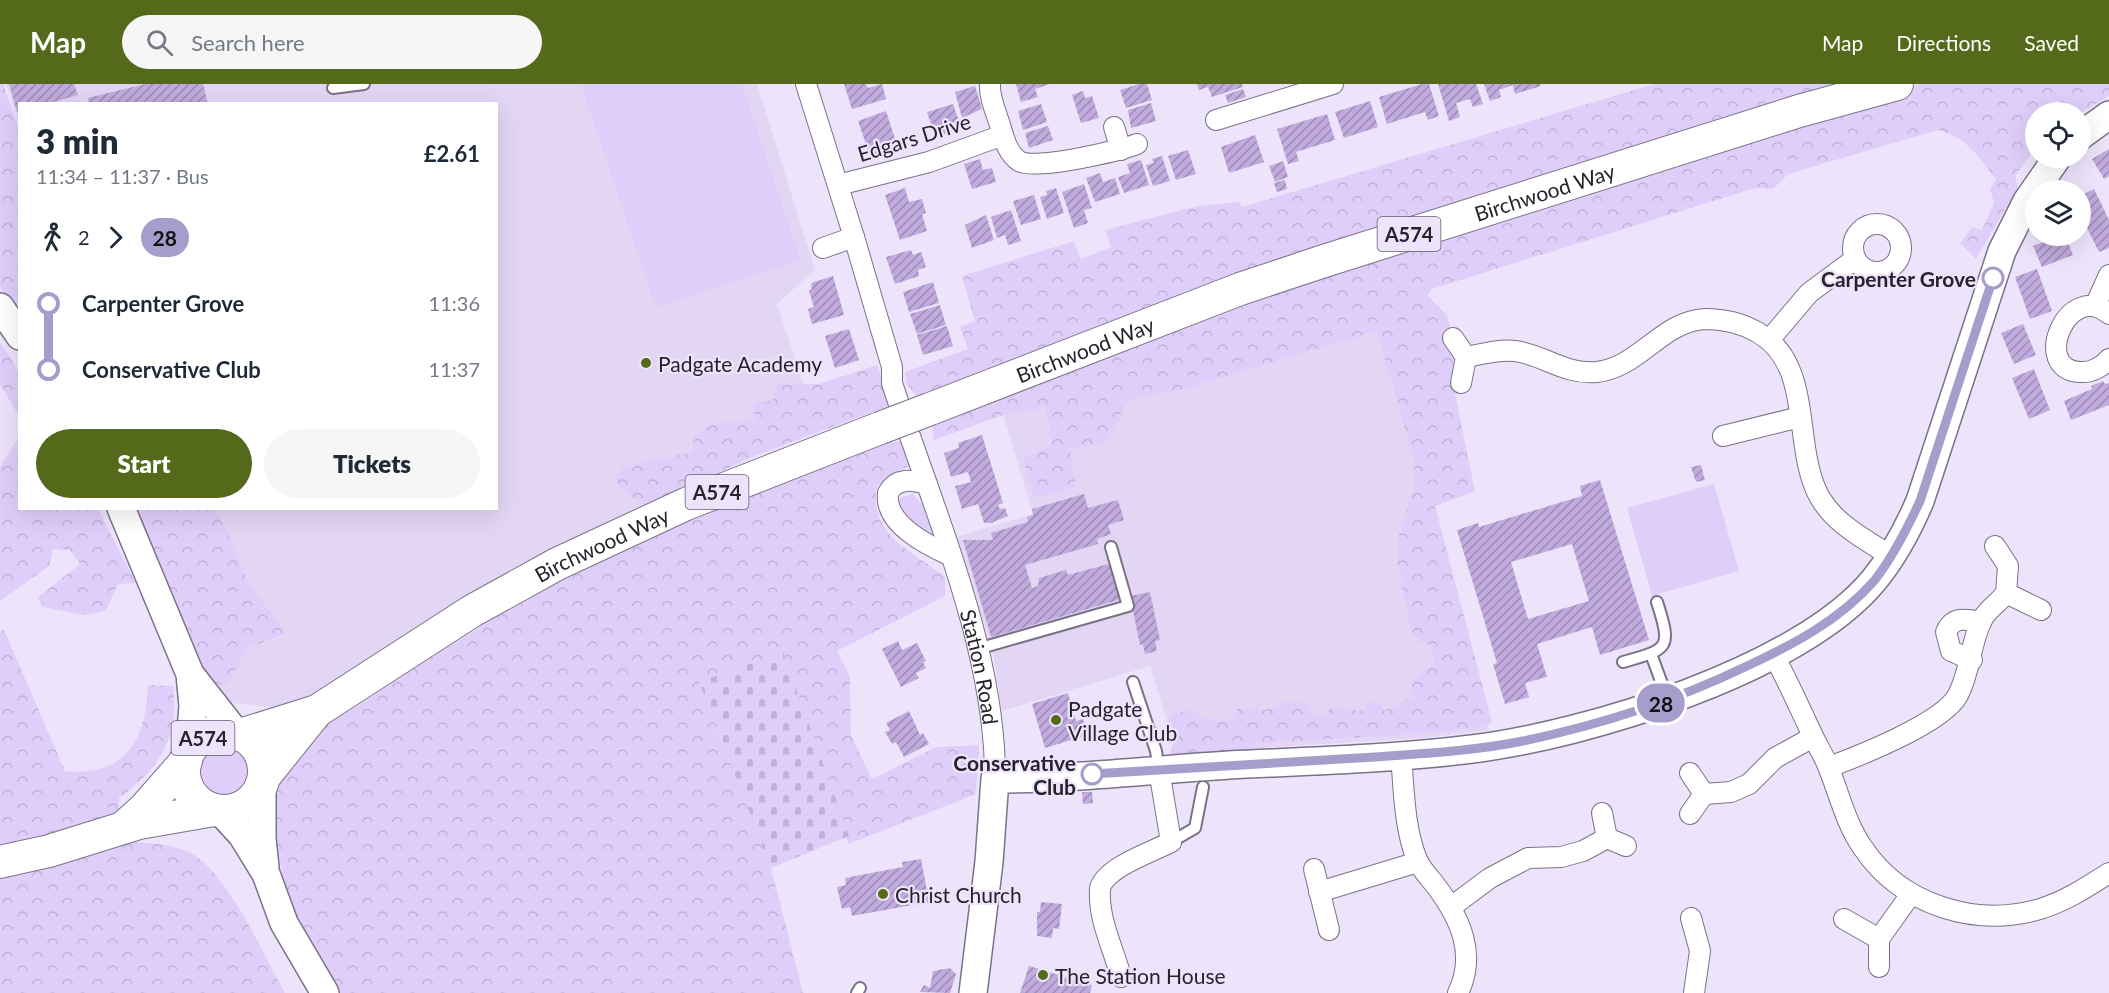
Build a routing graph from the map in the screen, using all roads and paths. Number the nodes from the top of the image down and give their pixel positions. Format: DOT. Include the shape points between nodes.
graph roads {
  1 [pos="364,84"];
  2 [pos="806,84"];
  3 [pos="990,84"];
  4 [pos="1333,84"];
  5 [pos="1897,84"];
  6 [pos="333,88"];
  7 [pos="1278,92"];
  8 [pos="2109,115"];
  9 [pos="1216,120"];
  10 [pos="1114,127"];
  11 [pos="2091,128"];
  12 [pos="1003,135"];
  13 [pos="2050,168"];
  14 [pos="838,185"];
  15 [pos="854,237"];
  16 [pos="823,248"];
  17 [pos="1855,259"];
  18 [pos="2109,275"];
  19 [pos="0,307"];
  20 [pos="2102,310"];
  21 [pos="18,333"];
  22 [pos="1454,338"];
  23 [pos="1770,339"];
  24 [pos="1466,357"];
  25 [pos="2109,359"];
  26 [pos="1461,383"];
  27 [pos="1800,417"];
  28 [pos="1723,436"];
  29 [pos="927,484"];
  30 [pos="122,510"];
  31 [pos="1995,546"];
  32 [pos="1110,547"];
  33 [pos="951,556"];
  34 [pos="1891,556"];
  35 [pos="2006,593"];
  36 [pos="1657,602"];
  37 [pos="2041,610"];
  38 [pos="1981,622"];
  39 [pos="978,649"];
  40 [pos="1651,654"];
  41 [pos="1773,654"];
  42 [pos="1972,660"];
  43 [pos="1623,662"];
  44 [pos="190,674"];
  45 [pos="1132,682"];
  46 [pos="1668,700"];
  47 [pos="317,711"];
  48 [pos="239,734"];
  49 [pos="1813,737"];
  50 [pos="1401,755"];
  51 [pos="187,757"];
  52 [pos="1829,767"];
  53 [pos="1159,770"];
  54 [pos="1690,773"];
  55 [pos="995,779"];
  56 [pos="263,781"];
  57 [pos="1203,787"];
  58 [pos="1704,794"];
  59 [pos="217,811"];
  60 [pos="1602,813"];
  61 [pos="1690,814"];
  62 [pos="124,828"];
  63 [pos="1607,838"];
  64 [pos="1171,842"];
  65 [pos="1626,846"];
  66 [pos="0,862"];
  67 [pos="1418,862"];
  68 [pos="1314,869"];
  69 [pos="2109,873"];
  70 [pos="266,874"];
  71 [pos="1319,892"];
  72 [pos="1911,894"];
  73 [pos="1451,907"];
  74 [pos="1691,918"];
  75 [pos="1844,919"];
  76 [pos="1329,930"];
  77 [pos="1879,939"];
  78 [pos="1879,967"];
  79 [pos="1121,977"];
  80 [pos="325,993"];
  81 [pos="972,993"];
  82 [pos="1458,993"];
  83 [pos="1694,993"];
  1 -- 6 [label="lane"];
  2 -- 14 [label="street, Station Road"];
  3 -- 12 [label="street, Edgars Drive"];
  4 -- 7 [label="street"];
  5 -- 47 [label="main road, Birchwood Way / A574, bridge" via="1799,111 1301,269 686,504 557,564 472,610"];
  7 -- 9 [label="street"];
  8 -- 11 [label="street"];
  10 -- 12 [label="street, Edgars Drive" via="1129,147 1079,160 1023,164 1010,152"];
  12 -- 14 [label="street, Edgars Drive" via="928,162"];
  13 -- 34 [label="street" via="2027,201 2002,251 1920,501"];
  14 -- 15 [label="street, Station Road"];
  15 -- 16 [label="street"];
  15 -- 29 [label="street, Station Road" via="892,367 892,383"];
  17 -- 23 [label="street" via="1809,292"];
  18 -- 20 [label="street"];
  19 -- 21 [label="street"];
  20 -- 25 [label="street" via="2080,308 2067,319 2056,340 2057,353 2064,366 2079,372 2099,368"];
  22 -- 24 [label="street"];
  23 -- 24 [label="street" via="1747,326 1703,320 1682,323 1628,362 1596,372 1562,369 1515,351"];
  23 -- 27 [label="street" via="1787,362"];
  24 -- 26 [label="street"];
  27 -- 28 [label="street"];
  27 -- 34 [label="street" via="1811,476 1825,506 1838,520"];
  29 -- 33 [label="street, Station Road"];
  29 -- 33 [label="street" via="910,480 897,483 888,493 888,506 895,519"];
  30 -- 44 [label="street"];
  31 -- 35 [label="street" via="2008,566"];
  32 -- 39 [label="lane" via="1128,606"];
  33 -- 39 [label="street, Station Road"];
  34 -- 41 [label="street" via="1873,581 1842,611 1814,632"];
  35 -- 37 [label="street"];
  35 -- 38 [label="street"];
  36 -- 40 [label="lane" via="1667,634 1660,649"];
  38 -- 42 [label="street"];
  38 -- 42 [label="street" via="1958,619 1950,623 1946,632 1951,651"];
  39 -- 55 [label="street, Station Road" via="994,731"];
  40 -- 43 [label="lane"];
  40 -- 46 [label="lane"];
  41 -- 46 [label="street"];
  41 -- 49 [label="street"];
  42 -- 52 [label="street" via="1956,698 1941,712 1863,755"];
  44 -- 48 [label="street"];
  44 -- 51 [label="street" via="193,706"];
  45 -- 53 [label="lane"];
  46 -- 50 [label="street" via="1522,741"];
  47 -- 48 [label="main road, Birchwood Way / A574"];
  47 -- 56 [label="main road, Birchwood Way / A574"];
  48 -- 51 [label="main road, A574" via="215,732 195,744"];
  48 -- 56 [label="main road, A574" via="260,752"];
  49 -- 52 [label="street"];
  49 -- 58 [label="street" via="1775,758 1749,784 1731,792"];
  50 -- 53 [label="street"];
  50 -- 67 [label="street" via="1406,813"];
  51 -- 59 [label="main road, A574" via="187,785 193,796"];
  51 -- 62 [label="main road, A574"];
  52 -- 72 [label="street" via="1844,816 1863,849 1882,871"];
  53 -- 55 [label="street"];
  53 -- 64 [label="street"];
  54 -- 58 [label="street"];
  55 -- 81 [label="street, Station Road"];
  56 -- 59 [label="main road, A574" via="246,805"];
  56 -- 70 [label="street"];
  57 -- 64 [label="lane" via="1195,828"];
  58 -- 61 [label="street"];
  59 -- 62 [label="main road, A574"];
  59 -- 70 [label="street" via="242,835"];
  60 -- 63 [label="street"];
  62 -- 66 [label="main road, A574"];
  63 -- 65 [label="street"];
  63 -- 73 [label="street" via="1583,851 1528,858"];
  64 -- 79 [label="street" via="1114,870 1102,882 1105,934"];
  67 -- 71 [label="street"];
  67 -- 73 [label="street"];
  68 -- 71 [label="street"];
  69 -- 72 [label="street" via="2069,898 2005,915 1977,915 1941,908"];
  70 -- 80 [label="street" via="284,923"];
  71 -- 76 [label="street"];
  72 -- 77 [label="street"];
  73 -- 82 [label="street" via="1463,932 1467,955"];
  74 -- 83 [label="street" via="1700,951"];
  75 -- 77 [label="street"];
  77 -- 78 [label="street"];
}
